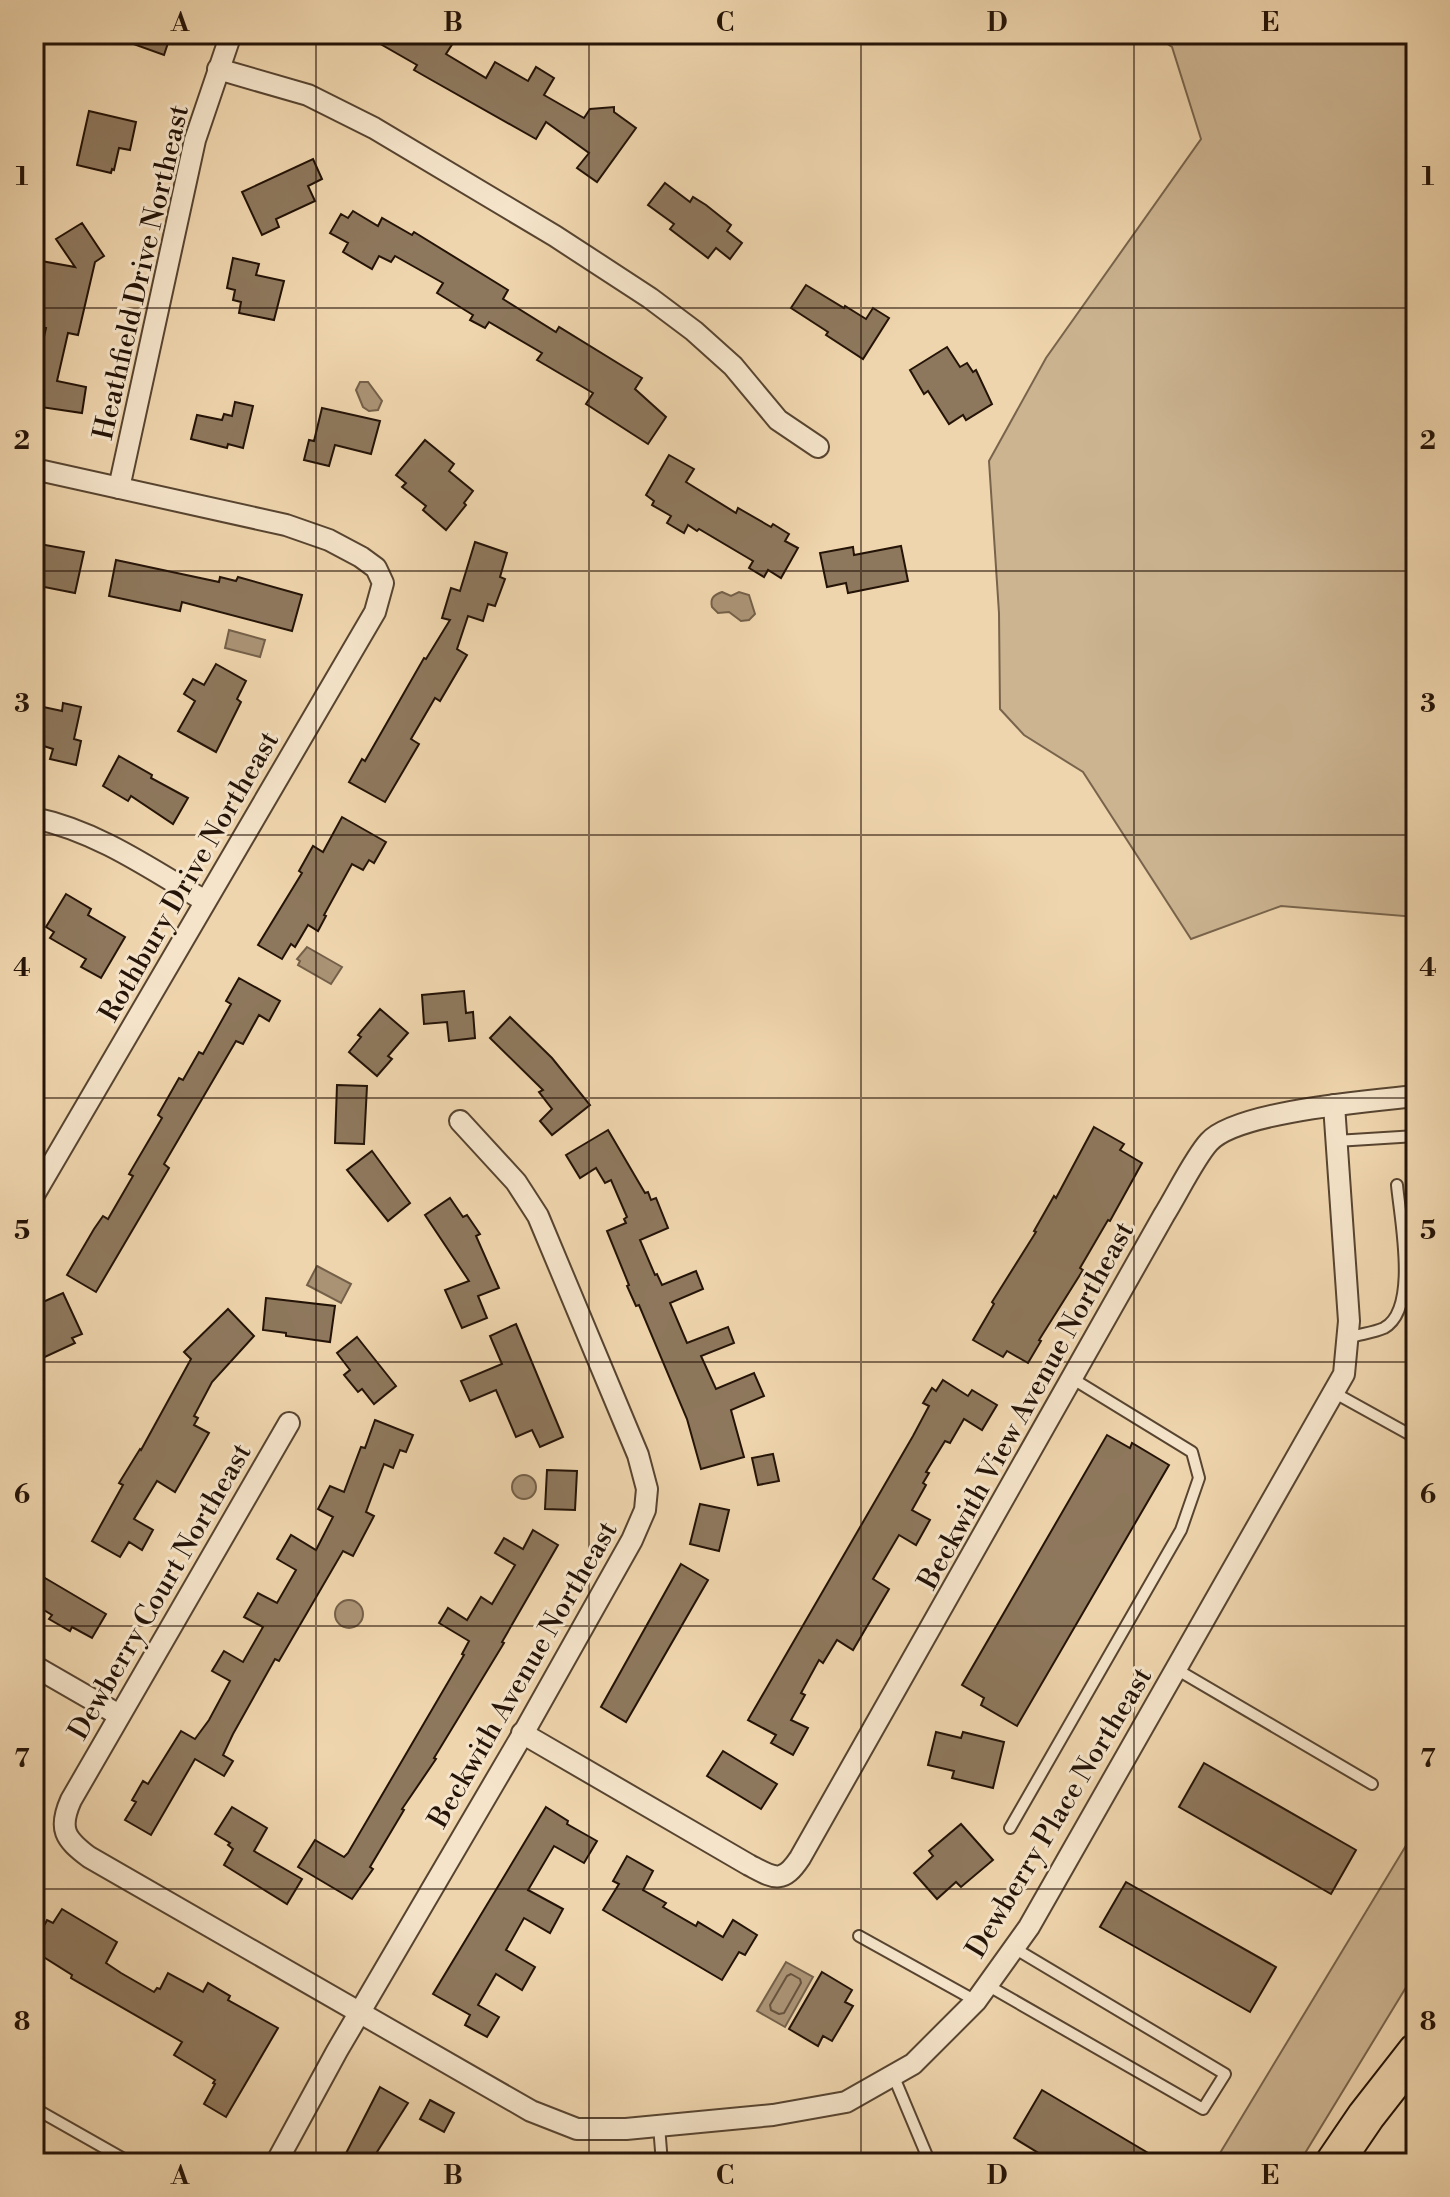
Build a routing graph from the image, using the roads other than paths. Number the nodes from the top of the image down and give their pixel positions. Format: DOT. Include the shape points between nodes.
graph roads {
  1 [pos="231,34"];
  2 [pos="218,69"];
  3 [pos="818,447"];
  4 [pos="34,469"];
  5 [pos="119,488"];
  6 [pos="34,818"];
  7 [pos="205,901"];
  8 [pos="1416,1096"];
  9 [pos="1334,1105"];
  10 [pos="460,1121"];
  11 [pos="1416,1136"];
  12 [pos="1336,1141"];
  13 [pos="1397,1185"];
  14 [pos="34,1195"];
  15 [pos="1348,1338"];
  16 [pos="1073,1379"];
  17 [pos="1333,1392"];
  18 [pos="289,1423"];
  19 [pos="1416,1438"];
  20 [pos="34,1666"];
  21 [pos="1176,1669"];
  22 [pos="119,1715"];
  23 [pos="522,1733"];
  24 [pos="1372,1784"];
  25 [pos="1010,1828"];
  26 [pos="65,1831"];
  27 [pos="859,1936"];
  28 [pos="1014,1948"];
  29 [pos="982,1993"];
  30 [pos="360,2012"];
  31 [pos="1416,2052"];
  32 [pos="1416,2063"];
  33 [pos="893,2075"];
  34 [pos="34,2108"];
  35 [pos="659,2126"];
  36 [pos="131,2163"];
  37 [pos="276,2163"];
  38 [pos="662,2163"];
  39 [pos="930,2163"];
  40 [pos="1334,2163"];
  41 [pos="1361,2163"];
  1 -- 2 [label="street, Heathfield Drive Northeast"];
  2 -- 3 [label="street" via="308,95 374,128 555,236 694,331 733,366 778,420"];
  2 -- 5 [label="street, Heathfield Drive Northeast" via="195,140"];
  4 -- 5 [label="street"];
  5 -- 7 [label="street, Rothbury Drive Northeast" via="286,525 329,540 376,568 383,583 375,612"];
  6 -- 7 [label="street" via="105,842"];
  7 -- 14 [label="street, Rothbury Drive Northeast"];
  8 -- 9 [label="street, Beckwith View Avenue Northeast"];
  9 -- 12 [label="street, Dewberry Place Northeast"];
  9 -- 16 [label="street, Beckwith View Avenue Northeast" via="1236,1125 1209,1141"];
  10 -- 23 [label="street, Beckwith Avenue Northeast" via="516,1182 538,1216 638,1455 647,1489 645,1510 632,1540"];
  11 -- 12 [label="lane"];
  12 -- 15 [label="street, Dewberry Place Northeast"];
  13 -- 15 [label="lane" via="1402,1304 1386,1327"];
  15 -- 17 [label="street, Dewberry Place Northeast" via="1344,1374"];
  16 -- 23 [label="street, Beckwith View Avenue Northeast" via="813,1836 781,1878 749,1865"];
  16 -- 25 [label="lane" via="1192,1452 1199,1478 1181,1530"];
  17 -- 19 [label="lane"];
  17 -- 21 [label="street, Dewberry Place Northeast"];
  18 -- 22 [label="street, Dewberry Court Northeast"];
  20 -- 22 [label="street"];
  21 -- 24 [label="lane"];
  21 -- 28 [label="street, Dewberry Place Northeast"];
  22 -- 26 [label="street, Dewberry Court Northeast" via="71,1800"];
  23 -- 30 [label="street, Beckwith Avenue Northeast"];
  26 -- 30 [label="street, Dewberry Place Northeast" via="89,1857"];
  27 -- 29 [label="lane"];
  28 -- 29 [label="street, Dewberry Place Northeast"];
  28 -- 29 [label="lane" via="1225,2074 1203,2109"];
  29 -- 33 [label="street, Dewberry Place Northeast" via="913,2064"];
  30 -- 35 [label="street, Dewberry Place Northeast" via="531,2111 577,2129"];
  30 -- 37 [label="street, Beckwith Avenue Northeast"];
  31 -- 40 [label="highway"];
  32 -- 41 [label="highway"];
  33 -- 35 [label="street, Dewberry Place Northeast" via="846,2102"];
  33 -- 39 [label="lane"];
  34 -- 36 [label="lane"];
  35 -- 38 [label="lane"];
}
